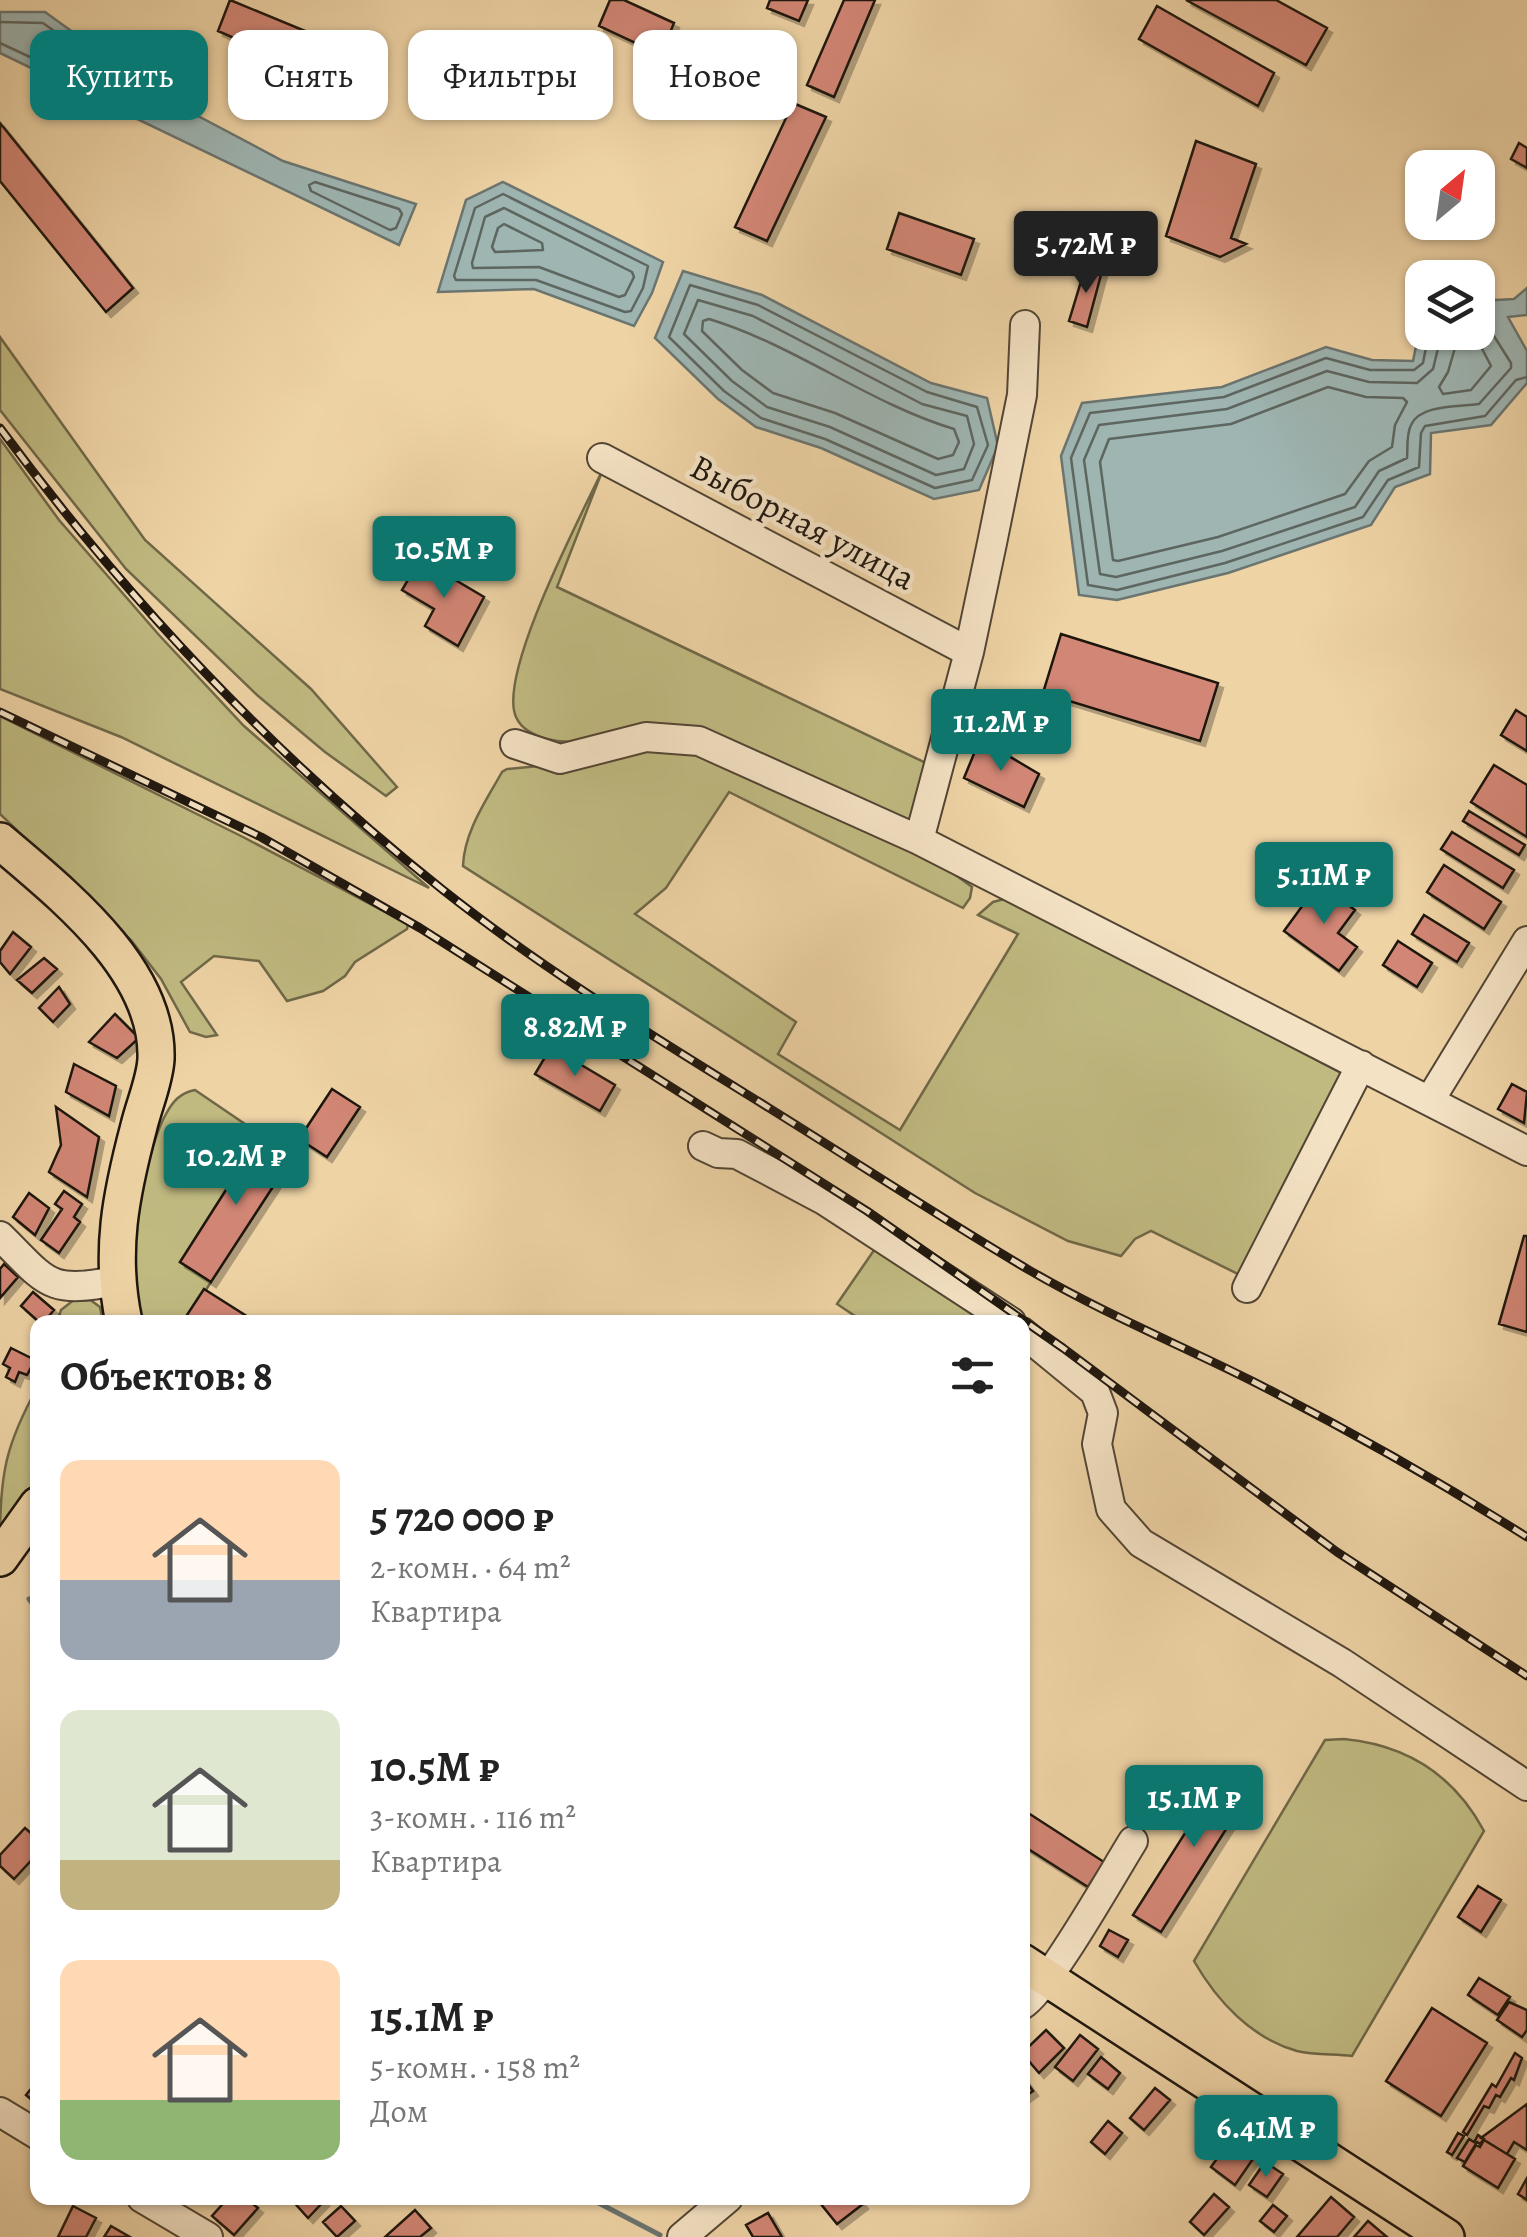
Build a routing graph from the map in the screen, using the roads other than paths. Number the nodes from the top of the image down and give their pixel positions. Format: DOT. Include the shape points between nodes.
graph roads {
  1 [pos="1025,326"];
  2 [pos="602,458"];
  3 [pos="969,652"];
  4 [pos="514,744"];
  5 [pos="920,840"];
  6 [pos="0,841"];
  7 [pos="1527,941"];
  8 [pos="1361,1065"];
  9 [pos="1430,1100"];
  10 [pos="703,1146"];
  11 [pos="1527,1151"];
  12 [pos="0,1236"];
  13 [pos="1247,1288"];
  14 [pos="118,1304"];
  15 [pos="1000,1315"];
  16 [pos="1030,1339"];
  17 [pos="30,1516"];
  18 [pos="0,1558"];
  19 [pos="1527,1786"];
  20 [pos="1133,1841"];
  21 [pos="1035,1969"];
  22 [pos="1030,2001"];
  23 [pos="0,2112"];
  24 [pos="30,2129"];
  25 [pos="154,2205"];
  26 [pos="720,2205"];
  27 [pos="208,2237"];
  28 [pos="682,2237"];
  29 [pos="1446,2237"];
  1 -- 3 [label="street" via="1022,395"];
  2 -- 3 [label="street, Выборная улица"];
  3 -- 5 [label="street"];
  4 -- 5 [label="street" via="560,758 646,737 699,741"];
  5 -- 8 [label="street"];
  6 -- 14 [label="main road" via="92,923 148,1008 156,1060 122,1188"];
  7 -- 9 [label="street"];
  8 -- 9 [label="street"];
  8 -- 13 [label="street"];
  9 -- 11 [label="street"];
  10 -- 15 [label="street" via="737,1154 824,1200"];
  12 -- 14 [label="street" via="48,1282"];
  16 -- 19 [label="street" via="1095,1392 1102,1410 1097,1444 1111,1509 1132,1535"];
  17 -- 18 [label="main road"];
  20 -- 21 [label="street"];
  21 -- 22 [label="street"];
  21 -- 29 [label="main road"];
  23 -- 24 [label="street"];
  25 -- 27 [label="street"];
  26 -- 28 [label="street"];
}
